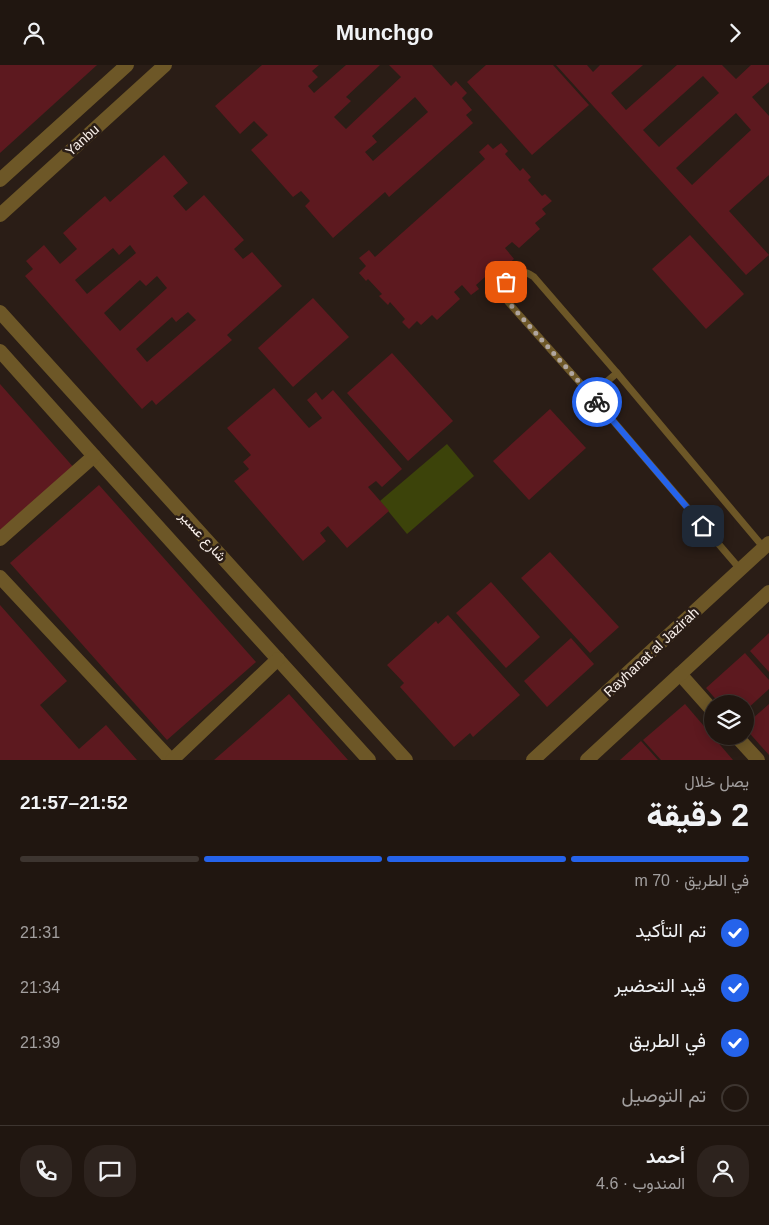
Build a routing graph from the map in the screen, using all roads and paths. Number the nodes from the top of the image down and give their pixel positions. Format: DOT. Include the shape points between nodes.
graph roads {
  1 [pos="127,65"];
  2 [pos="165,65"];
  3 [pos="0,180"];
  4 [pos="0,215"];
  5 [pos="0,312"];
  6 [pos="0,351"];
  7 [pos="617,373"];
  8 [pos="591,395"];
  9 [pos="94,456"];
  10 [pos="0,539"];
  11 [pos="766,546"];
  12 [pos="740,569"];
  13 [pos="0,577"];
  14 [pos="769,592"];
  15 [pos="278,659"];
  16 [pos="680,674"];
  17 [pos="704,701"];
  18 [pos="744,745"];
  19 [pos="172,760"];
  20 [pos="369,760"];
  21 [pos="406,760"];
  22 [pos="532,760"];
  23 [pos="587,760"];
  24 [pos="758,760"];
  1 -- 3 [label="street, Yanbu"];
  2 -- 4 [label="street, Yanbu"];
  5 -- 21 [label="street, شارع عسير"];
  6 -- 9 [label="street, شارع عسير"];
  7 -- 8 [label="lane"];
  7 -- 8 [label="lane" via="534,277 523,272 514,275 503,288 508,302"];
  7 -- 11 [label="lane"];
  8 -- 12 [label="lane"];
  9 -- 10 [label="street"];
  9 -- 15 [label="street, شارع عسير"];
  11 -- 12 [label="street, Rayhanat al Jazirah"];
  12 -- 22 [label="street, Rayhanat al Jazirah"];
  13 -- 19 [label="street"];
  14 -- 16 [label="street"];
  15 -- 19 [label="street"];
  15 -- 20 [label="street, شارع عسير"];
  16 -- 17 [label="street"];
  16 -- 23 [label="street"];
  18 -- 24 [label="street"];
}
